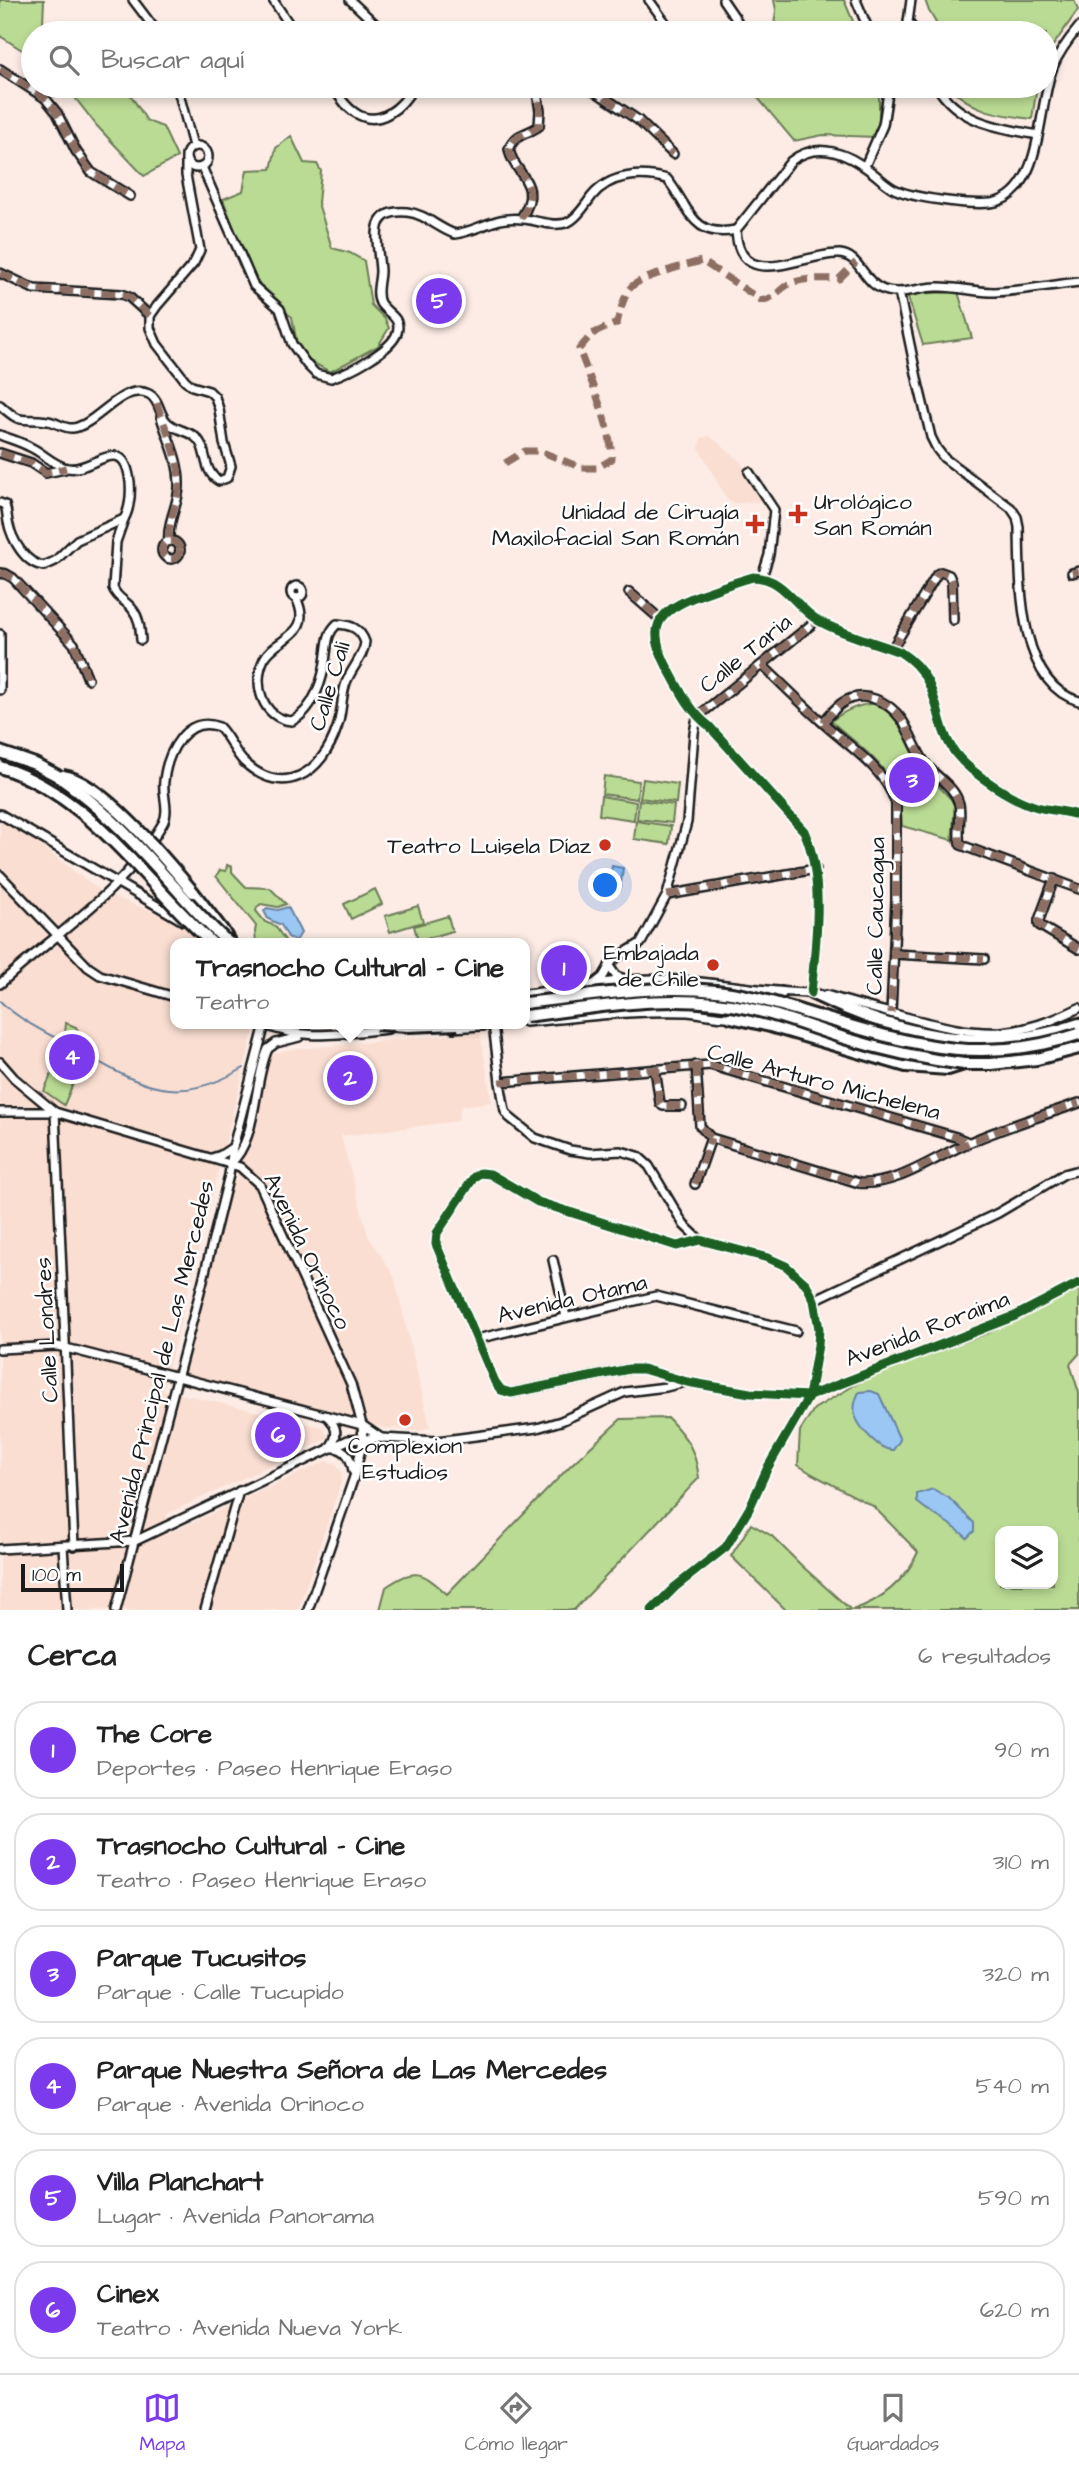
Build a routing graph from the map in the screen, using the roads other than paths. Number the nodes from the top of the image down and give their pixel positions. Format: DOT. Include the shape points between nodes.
graph roads {
  1 [pos="133,0"];
  2 [pos="272,0"];
  3 [pos="350,0"];
  4 [pos="649,0"];
  5 [pos="723,0"];
  6 [pos="856,0"];
  7 [pos="911,0"];
  8 [pos="149,21"];
  9 [pos="287,21"];
  10 [pos="372,21"];
  11 [pos="664,21"];
  12 [pos="738,21"];
  13 [pos="865,21"];
  14 [pos="908,21"];
  15 [pos="1079,27"];
  16 [pos="1058,58"];
  17 [pos="0,69"];
  18 [pos="21,83"];
  19 [pos="44,98"];
  20 [pos="180,98"];
  21 [pos="341,98"];
  22 [pos="406,98"];
  23 [pos="538,98"];
  24 [pos="605,98"];
  25 [pos="887,98"];
  26 [pos="947,98"];
  27 [pos="1045,98"];
  28 [pos="1038,135"];
  29 [pos="193,146"];
  30 [pos="673,154"];
  31 [pos="186,160"];
  32 [pos="864,166"];
  33 [pos="202,167"];
  34 [pos="130,196"];
  35 [pos="521,218"];
  36 [pos="736,230"];
  37 [pos="0,273"];
  38 [pos="1079,282"];
  39 [pos="899,292"];
  40 [pos="150,316"];
  41 [pos="157,403"];
  42 [pos="0,405"];
  43 [pos="0,435"];
  44 [pos="0,453"];
  45 [pos="66,468"];
  46 [pos="749,472"];
  47 [pos="0,503"];
  48 [pos="4,519"];
  49 [pos="124,519"];
  50 [pos="169,541"];
  51 [pos="0,573"];
  52 [pos="762,578"];
  53 [pos="629,592"];
  54 [pos="296,598"];
  55 [pos="660,619"];
  56 [pos="817,620"];
  57 [pos="953,620"];
  58 [pos="0,634"];
  59 [pos="141,640"];
  60 [pos="892,649"];
  61 [pos="762,665"];
  62 [pos="88,679"];
  63 [pos="0,690"];
  64 [pos="1079,701"];
  65 [pos="697,717"];
  66 [pos="823,722"];
  67 [pos="0,752"];
  68 [pos="0,767"];
  69 [pos="56,775"];
  70 [pos="0,814"];
  71 [pos="1079,816"];
  72 [pos="816,869"];
  73 [pos="0,875"];
  74 [pos="1054,879"];
  75 [pos="118,885"];
  76 [pos="1079,889"];
  77 [pos="667,895"];
  78 [pos="57,935"];
  79 [pos="204,938"];
  80 [pos="205,938"];
  81 [pos="224,938"];
  82 [pos="226,938"];
  83 [pos="1079,949"];
  84 [pos="894,954"];
  85 [pos="984,958"];
  86 [pos="609,966"];
  87 [pos="632,981"];
  88 [pos="0,984"];
  89 [pos="590,986"];
  90 [pos="747,988"];
  91 [pos="781,993"];
  92 [pos="811,993"];
  93 [pos="170,996"];
  94 [pos="530,998"];
  95 [pos="530,999"];
  96 [pos="1079,1008"];
  97 [pos="891,1013"];
  98 [pos="530,1015"];
  99 [pos="731,1017"];
  100 [pos="530,1022"];
  101 [pos="1079,1024"];
  102 [pos="770,1026"];
  103 [pos="263,1029"];
  104 [pos="276,1029"];
  105 [pos="405,1029"];
  106 [pos="494,1029"];
  107 [pos="1079,1034"];
  108 [pos="305,1036"];
  109 [pos="1079,1048"];
  110 [pos="0,1062"];
  111 [pos="964,1064"];
  112 [pos="696,1065"];
  113 [pos="655,1069"];
  114 [pos="500,1082"];
  115 [pos="1079,1103"];
  116 [pos="682,1105"];
  117 [pos="0,1112"];
  118 [pos="55,1112"];
  119 [pos="711,1138"];
  120 [pos="968,1142"];
  121 [pos="233,1147"];
  122 [pos="211,1158"];
  123 [pos="230,1164"];
  124 [pos="1079,1170"];
  125 [pos="695,1184"];
  126 [pos="700,1240"];
  127 [pos="553,1260"];
  128 [pos="1079,1283"];
  129 [pos="814,1300"];
  130 [pos="566,1317"];
  131 [pos="796,1331"];
  132 [pos="477,1339"];
  133 [pos="65,1348"];
  134 [pos="0,1349"];
  135 [pos="177,1377"];
  136 [pos="687,1382"];
  137 [pos="809,1396"];
  138 [pos="327,1416"];
  139 [pos="362,1425"];
  140 [pos="381,1438"];
  141 [pos="363,1441"];
  142 [pos="330,1448"];
  143 [pos="354,1476"];
  144 [pos="239,1491"];
  145 [pos="135,1541"];
  146 [pos="63,1546"];
  147 [pos="74,1546"];
  148 [pos="0,1549"];
  149 [pos="67,1610"];
  150 [pos="116,1610"];
  151 [pos="206,1610"];
  152 [pos="308,1610"];
  153 [pos="652,1610"];
  1 -- 8 [label="street"];
  2 -- 9 [label="street"];
  3 -- 10 [label="street"];
  4 -- 11 [label="street"];
  5 -- 12 [label="street"];
  6 -- 13 [label="street"];
  7 -- 14 [label="street"];
  15 -- 16 [label="street"];
  17 -- 18 [label="street"];
  19 -- 34 [label="street" via="91,172"];
  20 -- 29 [label="street"];
  21 -- 22 [label="street" via="361,116 381,117"];
  23 -- 35 [label="street" via="539,126 520,134 509,149 529,188"];
  24 -- 30 [label="street" via="638,120"];
  25 -- 32 [label="street" via="883,125"];
  26 -- 28 [label="street" via="968,117"];
  27 -- 28 [label="street"];
  28 -- 32 [label="street" via="1019,188 988,204 897,191"];
  29 -- 31 [label="street"];
  29 -- 33 [label="street" via="206,151 208,158"];
  31 -- 33 [label="street" via="192,167"];
  31 -- 40 [label="street" via="200,250"];
  32 -- 36 [label="street" via="825,149 799,155"];
  33 -- 35 [label="street" via="254,286 280,309 292,344 323,377 340,375 367,360 396,336 396,318 381,305 378,292 376,230 381,218 415,213 455,234 495,220"];
  35 -- 36 [label="street" via="565,223 602,186 642,174 667,179 701,227 711,232"];
  36 -- 39 [label="street" via="737,244 753,263 772,267 841,254 856,262 872,285"];
  37 -- 40 [label="street" via="34,289 129,297"];
  38 -- 39 [label="street" via="993,292 936,286"];
  39 -- 64 [label="street" via="931,437 944,458 1017,517 1022,600 1037,662 1053,685"];
  40 -- 41 [label="street" via="151,334 180,375 215,397 231,466 227,478 219,481 211,476 200,442 169,424"];
  41 -- 42 [label="street" via="146,393 128,395 72,428 50,421 17,420"];
  41 -- 50 [label="street" via="178,474"];
  43 -- 45 [label="street"];
  44 -- 45 [label="street" via="46,473"];
  45 -- 49 [label="street" via="109,456 120,458 127,467 130,486"];
  46 -- 52 [label="street" via="774,510"];
  47 -- 48 [label="street" via="7,509"];
  48 -- 49 [label="street" via="28,560 44,566 77,540"];
  49 -- 59 [label="street" via="116,542 113,588 134,610"];
  51 -- 62 [label="street" via="13,578 65,633"];
  52 -- 55 [label="street" via="753,577 678,603"];
  52 -- 56 [label="street" via="788,591"];
  53 -- 55 [label="street"];
  54 -- 75 [label="street, Calle Cali" via="298,626 268,653 259,676 266,708 276,718 292,721 306,710 321,681 329,632 337,624 351,625 365,642 344,688 339,725 327,752 301,775 272,779 241,759 219,727 205,723 192,727 169,758 164,821"];
  55 -- 65 [label="street" via="659,651"];
  56 -- 60 [label="street"];
  56 -- 61 [label="street, Calle Taria"];
  57 -- 60 [label="street" via="952,582 941,572"];
  58 -- 63 [label="street"];
  60 -- 71 [label="street" via="910,658 926,677 949,742 962,761 1019,800"];
  61 -- 65 [label="street, Calle Taria"];
  61 -- 66 [label="street, Calle Caucagua"];
  65 -- 72 [label="street" via="804,831"];
  65 -- 77 [label="street" via="687,822"];
  66 -- 74 [label="street" via="851,699 873,698 891,707 928,767 955,794 961,845"];
  66 -- 84 [label="street, Calle Caucagua" via="875,767 896,803"];
  67 -- 69 [label="highway"];
  68 -- 80 [label="highway, bridge" via="44,787 88,818"];
  69 -- 81 [label="highway, bridge" via="118,826"];
  69 -- 82 [label="highway, bridge" via="78,780 116,810 194,892"];
  70 -- 75 [label="street"];
  72 -- 77 [label="street"];
  72 -- 92 [label="street"];
  73 -- 78 [label="street"];
  74 -- 76 [label="street"];
  74 -- 83 [label="street" via="1039,925"];
  75 -- 78 [label="street, Calle Cali"];
  75 -- 79 [label="street" via="170,912"];
  77 -- 86 [label="street" via="641,943"];
  78 -- 88 [label="street, Calle Cali"];
  78 -- 93 [label="street" via="100,975"];
  84 -- 85 [label="street"];
  84 -- 97 [label="street, Calle Caucagua"];
  86 -- 87 [label="street" via="616,976"];
  86 -- 89 [label="street"];
  87 -- 89 [label="street"];
  87 -- 90 [label="street" via="693,981"];
  89 -- 94 [label="street"];
  90 -- 91 [label="street"];
  90 -- 99 [label="street" via="755,993 755,1007 747,1015"];
  91 -- 92 [label="street"];
  91 -- 102 [label="highway" via="771,994 761,1004 760,1013"];
  92 -- 97 [label="street"];
  92 -- 101 [label="highway" via="851,1012 953,1039 1029,1038"];
  95 -- 107 [label="highway, bridge" via="703,990 752,996 936,1048 1005,1050"];
  96 -- 97 [label="street" via="1032,1027 1002,1032 968,1031"];
  98 -- 111 [label="highway, bridge" via="630,1003 705,1002 746,1007 890,1051"];
  99 -- 100 [label="street" via="663,1012"];
  99 -- 102 [label="highway"];
  102 -- 111 [label="highway" via="906,1066 947,1069"];
  103 -- 121 [label="street, Avenida Principal de Las Mercedes"];
  104 -- 108 [label="street"];
  105 -- 108 [label="street"];
  106 -- 114 [label="street"];
  108 -- 123 [label="street, Avenida Principal de Las Mercedes" via="268,1049 246,1135 238,1157"];
  109 -- 111 [label="highway" via="1028,1060"];
  110 -- 118 [label="street, Avenida Orinoco"];
  112 -- 113 [label="street, Calle Arturo Michelena"];
  112 -- 119 [label="street" via="700,1126"];
  112 -- 120 [label="street, Calle Arturo Michelena" via="710,1065"];
  113 -- 114 [label="street, Calle Arturo Michelena"];
  113 -- 116 [label="street" via="660,1103"];
  114 -- 126 [label="street" via="505,1111 534,1138 580,1153 621,1152 644,1160 675,1211"];
  115 -- 120 [label="street"];
  117 -- 118 [label="street"];
  118 -- 122 [label="street, Avenida Orinoco"];
  118 -- 133 [label="street, Calle Londres"];
  119 -- 120 [label="street" via="873,1184"];
  119 -- 125 [label="street"];
  121 -- 122 [label="street"];
  121 -- 123 [label="street, Avenida Principal de Las Mercedes"];
  122 -- 123 [label="street, Avenida Orinoco"];
  123 -- 135 [label="street, Avenida Principal de Las Mercedes"];
  123 -- 139 [label="street, Avenida Orinoco" via="249,1173 260,1185 351,1384"];
  124 -- 129 [label="street"];
  126 -- 129 [label="street" via="786,1266 806,1284"];
  126 -- 132 [label="street, Avenida Roraima" via="677,1247 538,1202 485,1172 468,1184 437,1233 438,1253"];
  127 -- 130 [label="street"];
  128 -- 137 [label="street, Avenida Roraima" via="1015,1315"];
  129 -- 137 [label="street" via="819,1329"];
  130 -- 131 [label="street, Avenida Otama" via="656,1296"];
  130 -- 132 [label="street, Avenida Otama"];
  132 -- 136 [label="street, Avenida Roraima" via="495,1382 505,1392 629,1369"];
  133 -- 134 [label="street"];
  133 -- 135 [label="street"];
  133 -- 147 [label="street, Calle Londres"];
  135 -- 138 [label="street"];
  135 -- 145 [label="street, Avenida Principal de Las Mercedes"];
  136 -- 137 [label="street, Avenida Roraima"];
  136 -- 140 [label="street" via="625,1392 537,1428 437,1441"];
  137 -- 153 [label="street" via="726,1547"];
  138 -- 139 [label="street"];
  138 -- 142 [label="street" via="337,1434"];
  139 -- 140 [label="street"];
  139 -- 141 [label="street, Avenida Orinoco"];
  140 -- 141 [label="street"];
  141 -- 142 [label="street" via="348,1440"];
  141 -- 143 [label="street, Avenida Orinoco"];
  142 -- 143 [label="street" via="345,1452"];
  142 -- 144 [label="street"];
  143 -- 152 [label="street, Avenida Orinoco"];
  144 -- 145 [label="street"];
  144 -- 151 [label="street"];
  145 -- 147 [label="street"];
  145 -- 150 [label="street, Avenida Principal de Las Mercedes"];
  146 -- 147 [label="street"];
  146 -- 148 [label="street"];
  146 -- 149 [label="street"];
}
